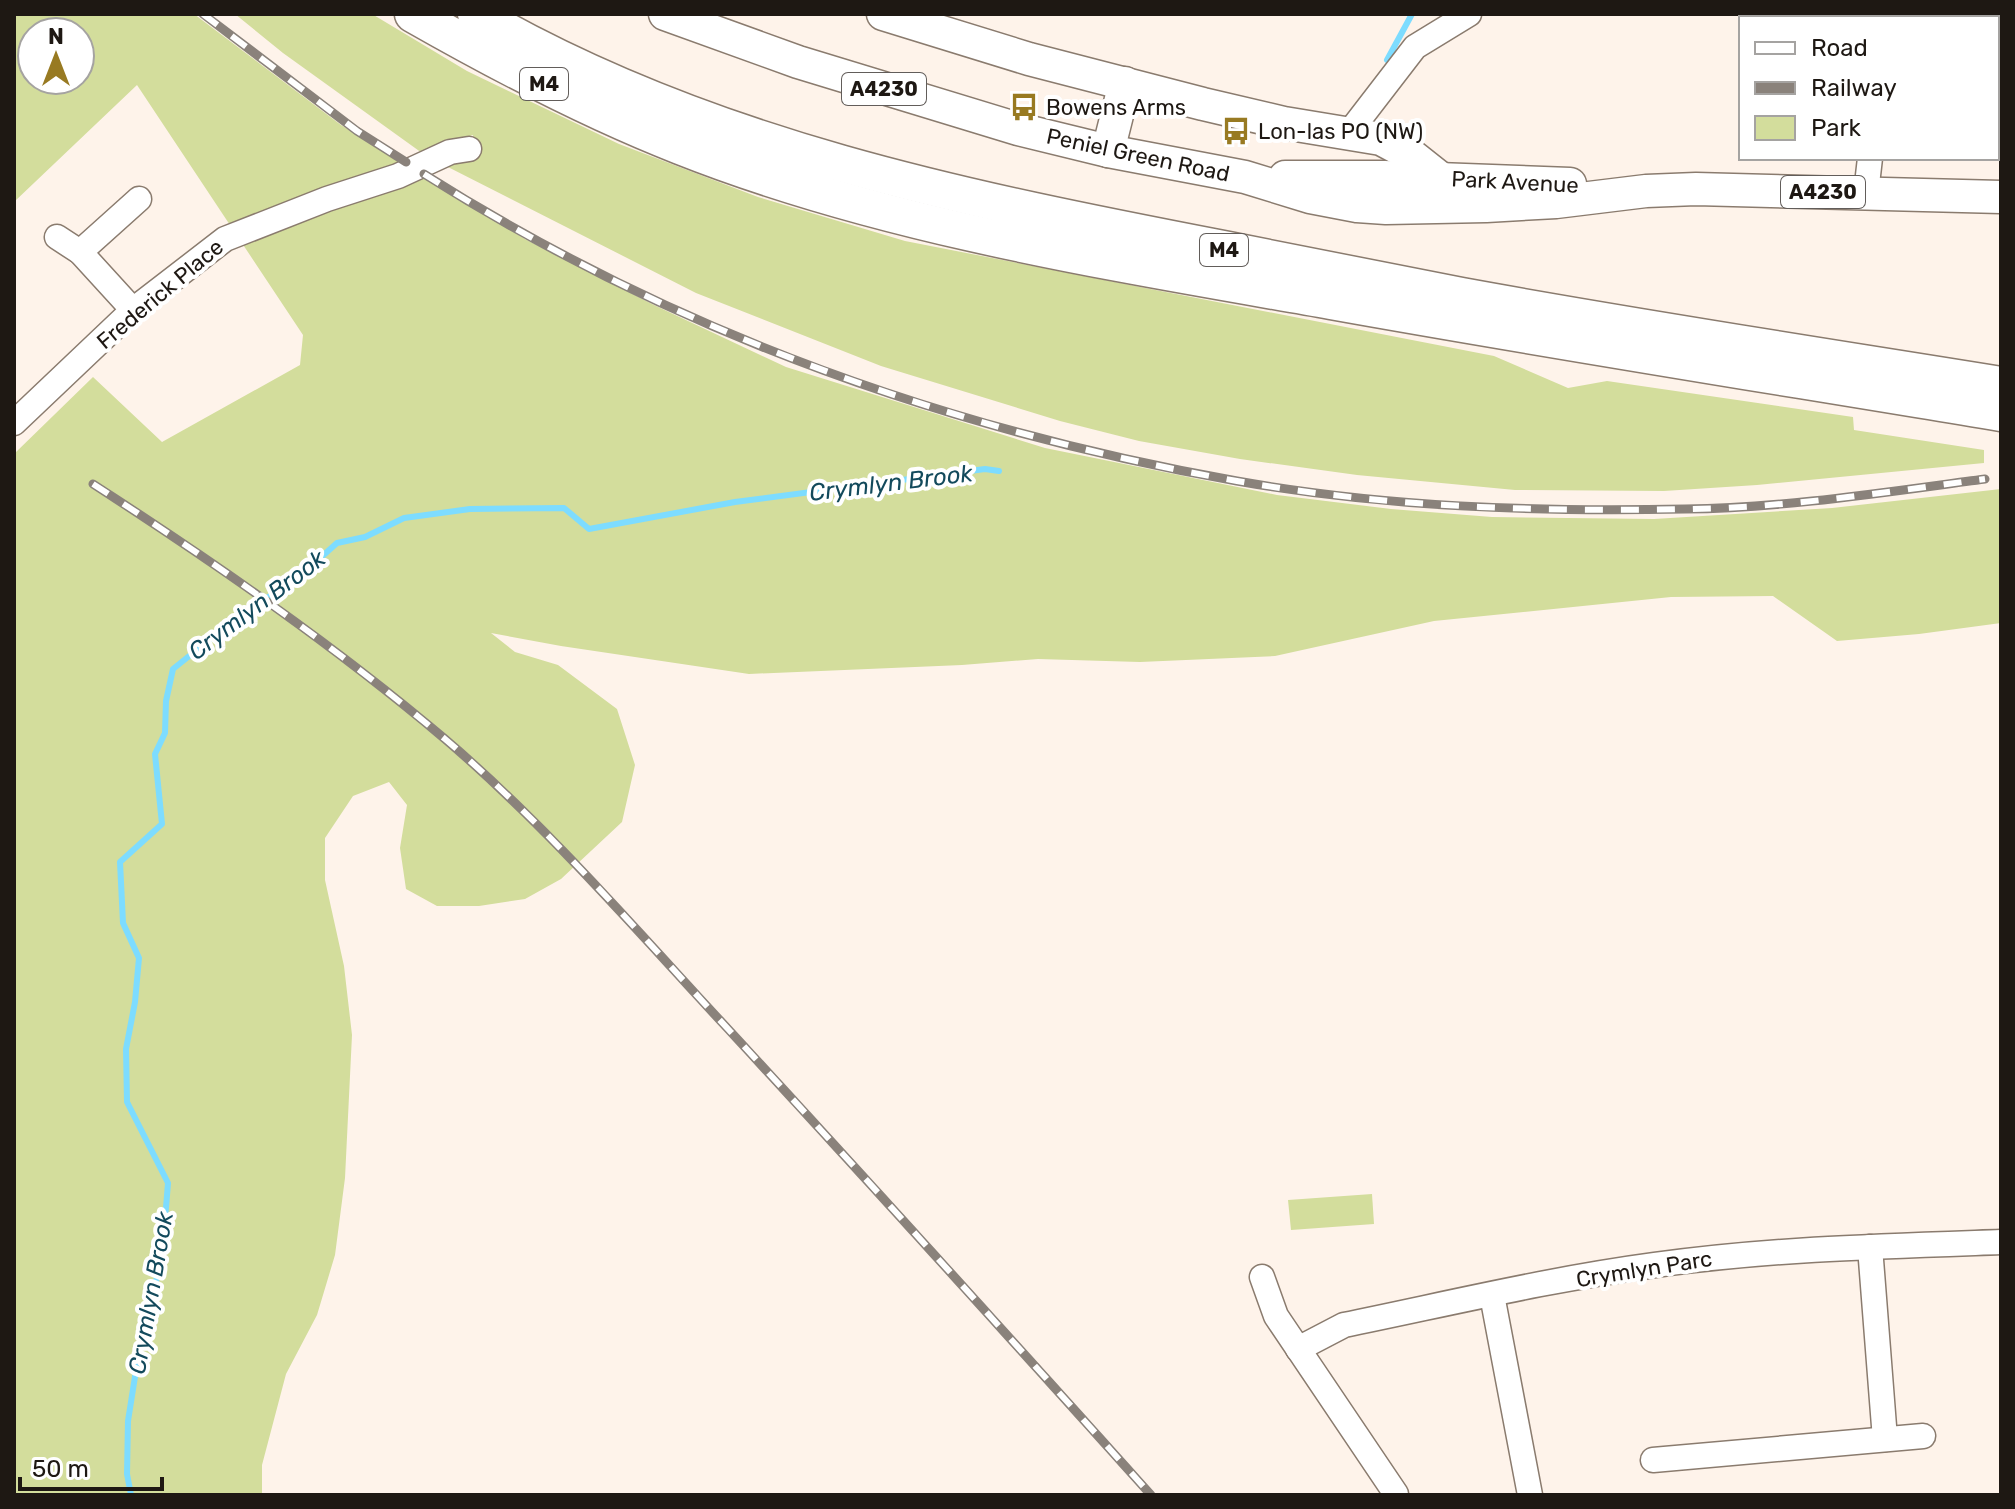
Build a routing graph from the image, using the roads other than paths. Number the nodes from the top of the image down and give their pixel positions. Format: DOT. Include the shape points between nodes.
graph roads {
  1 [pos="413,14"];
  2 [pos="476,14"];
  3 [pos="665,14"];
  4 [pos="883,14"];
  5 [pos="1469,14"];
  6 [pos="1125,83"];
  7 [pos="1348,134"];
  8 [pos="469,149"];
  9 [pos="1108,151"];
  10 [pos="1870,160"];
  11 [pos="1245,177"];
  12 [pos="1384,177"];
  13 [pos="1440,178"];
  14 [pos="1646,191"];
  15 [pos="1866,193"];
  16 [pos="2001,197"];
  17 [pos="139,199"];
  18 [pos="1426,208"];
  19 [pos="57,237"];
  20 [pos="80,252"];
  21 [pos="133,310"];
  22 [pos="2001,385"];
  23 [pos="2001,413"];
  24 [pos="14,423"];
  25 [pos="2001,1242"];
  26 [pos="1870,1247"];
  27 [pos="1262,1277"];
  28 [pos="1492,1295"];
  29 [pos="1298,1349"];
  30 [pos="1923,1436"];
  31 [pos="1885,1439"];
  32 [pos="1653,1460"];
  33 [pos="1396,1494"];
  34 [pos="1530,1495"];
  1 -- 23 [label="highway, M4" via="575,100 679,146 891,212 1121,264"];
  2 -- 22 [label="highway, M4" via="588,72 693,116 900,181 1465,297"];
  3 -- 9 [label="main road, Peniel Green Road / A4230" via="798,62"];
  4 -- 6 [label="main road"];
  5 -- 7 [label="street" via="1415,47"];
  6 -- 7 [label="main road"];
  6 -- 9 [label="main road"];
  7 -- 12 [label="main road" via="1367,146"];
  7 -- 13 [label="main road" via="1398,147"];
  8 -- 21 [label="street, Frederick Place" via="225,239"];
  9 -- 11 [label="main road, Peniel Green Road / A4230"];
  10 -- 15 [label="street"];
  11 -- 12 [label="main road, Peniel Green Road / A4230"];
  11 -- 18 [label="main road, Peniel Green Road / A4230" via="1357,206"];
  12 -- 13 [label="main road, Park Avenue / A4230"];
  12 -- 18 [label="main road" via="1405,198"];
  13 -- 14 [label="main road, Park Avenue / A4230"];
  14 -- 15 [label="main road, Park Avenue / A4230"];
  14 -- 18 [label="main road, Park Avenue / A4230" via="1556,202"];
  15 -- 16 [label="main road, Park Avenue / A4230"];
  17 -- 20 [label="street"];
  19 -- 20 [label="street"];
  20 -- 21 [label="street"];
  21 -- 24 [label="street, Frederick Place"];
  25 -- 26 [label="street, Crymlyn Parc"];
  26 -- 28 [label="street, Crymlyn Parc" via="1653,1265"];
  26 -- 31 [label="street"];
  27 -- 29 [label="street" via="1276,1316"];
  28 -- 29 [label="street, Crymlyn Parc" via="1344,1325"];
  28 -- 34 [label="street"];
  29 -- 33 [label="street"];
  30 -- 31 [label="street"];
  31 -- 32 [label="street"];
}
